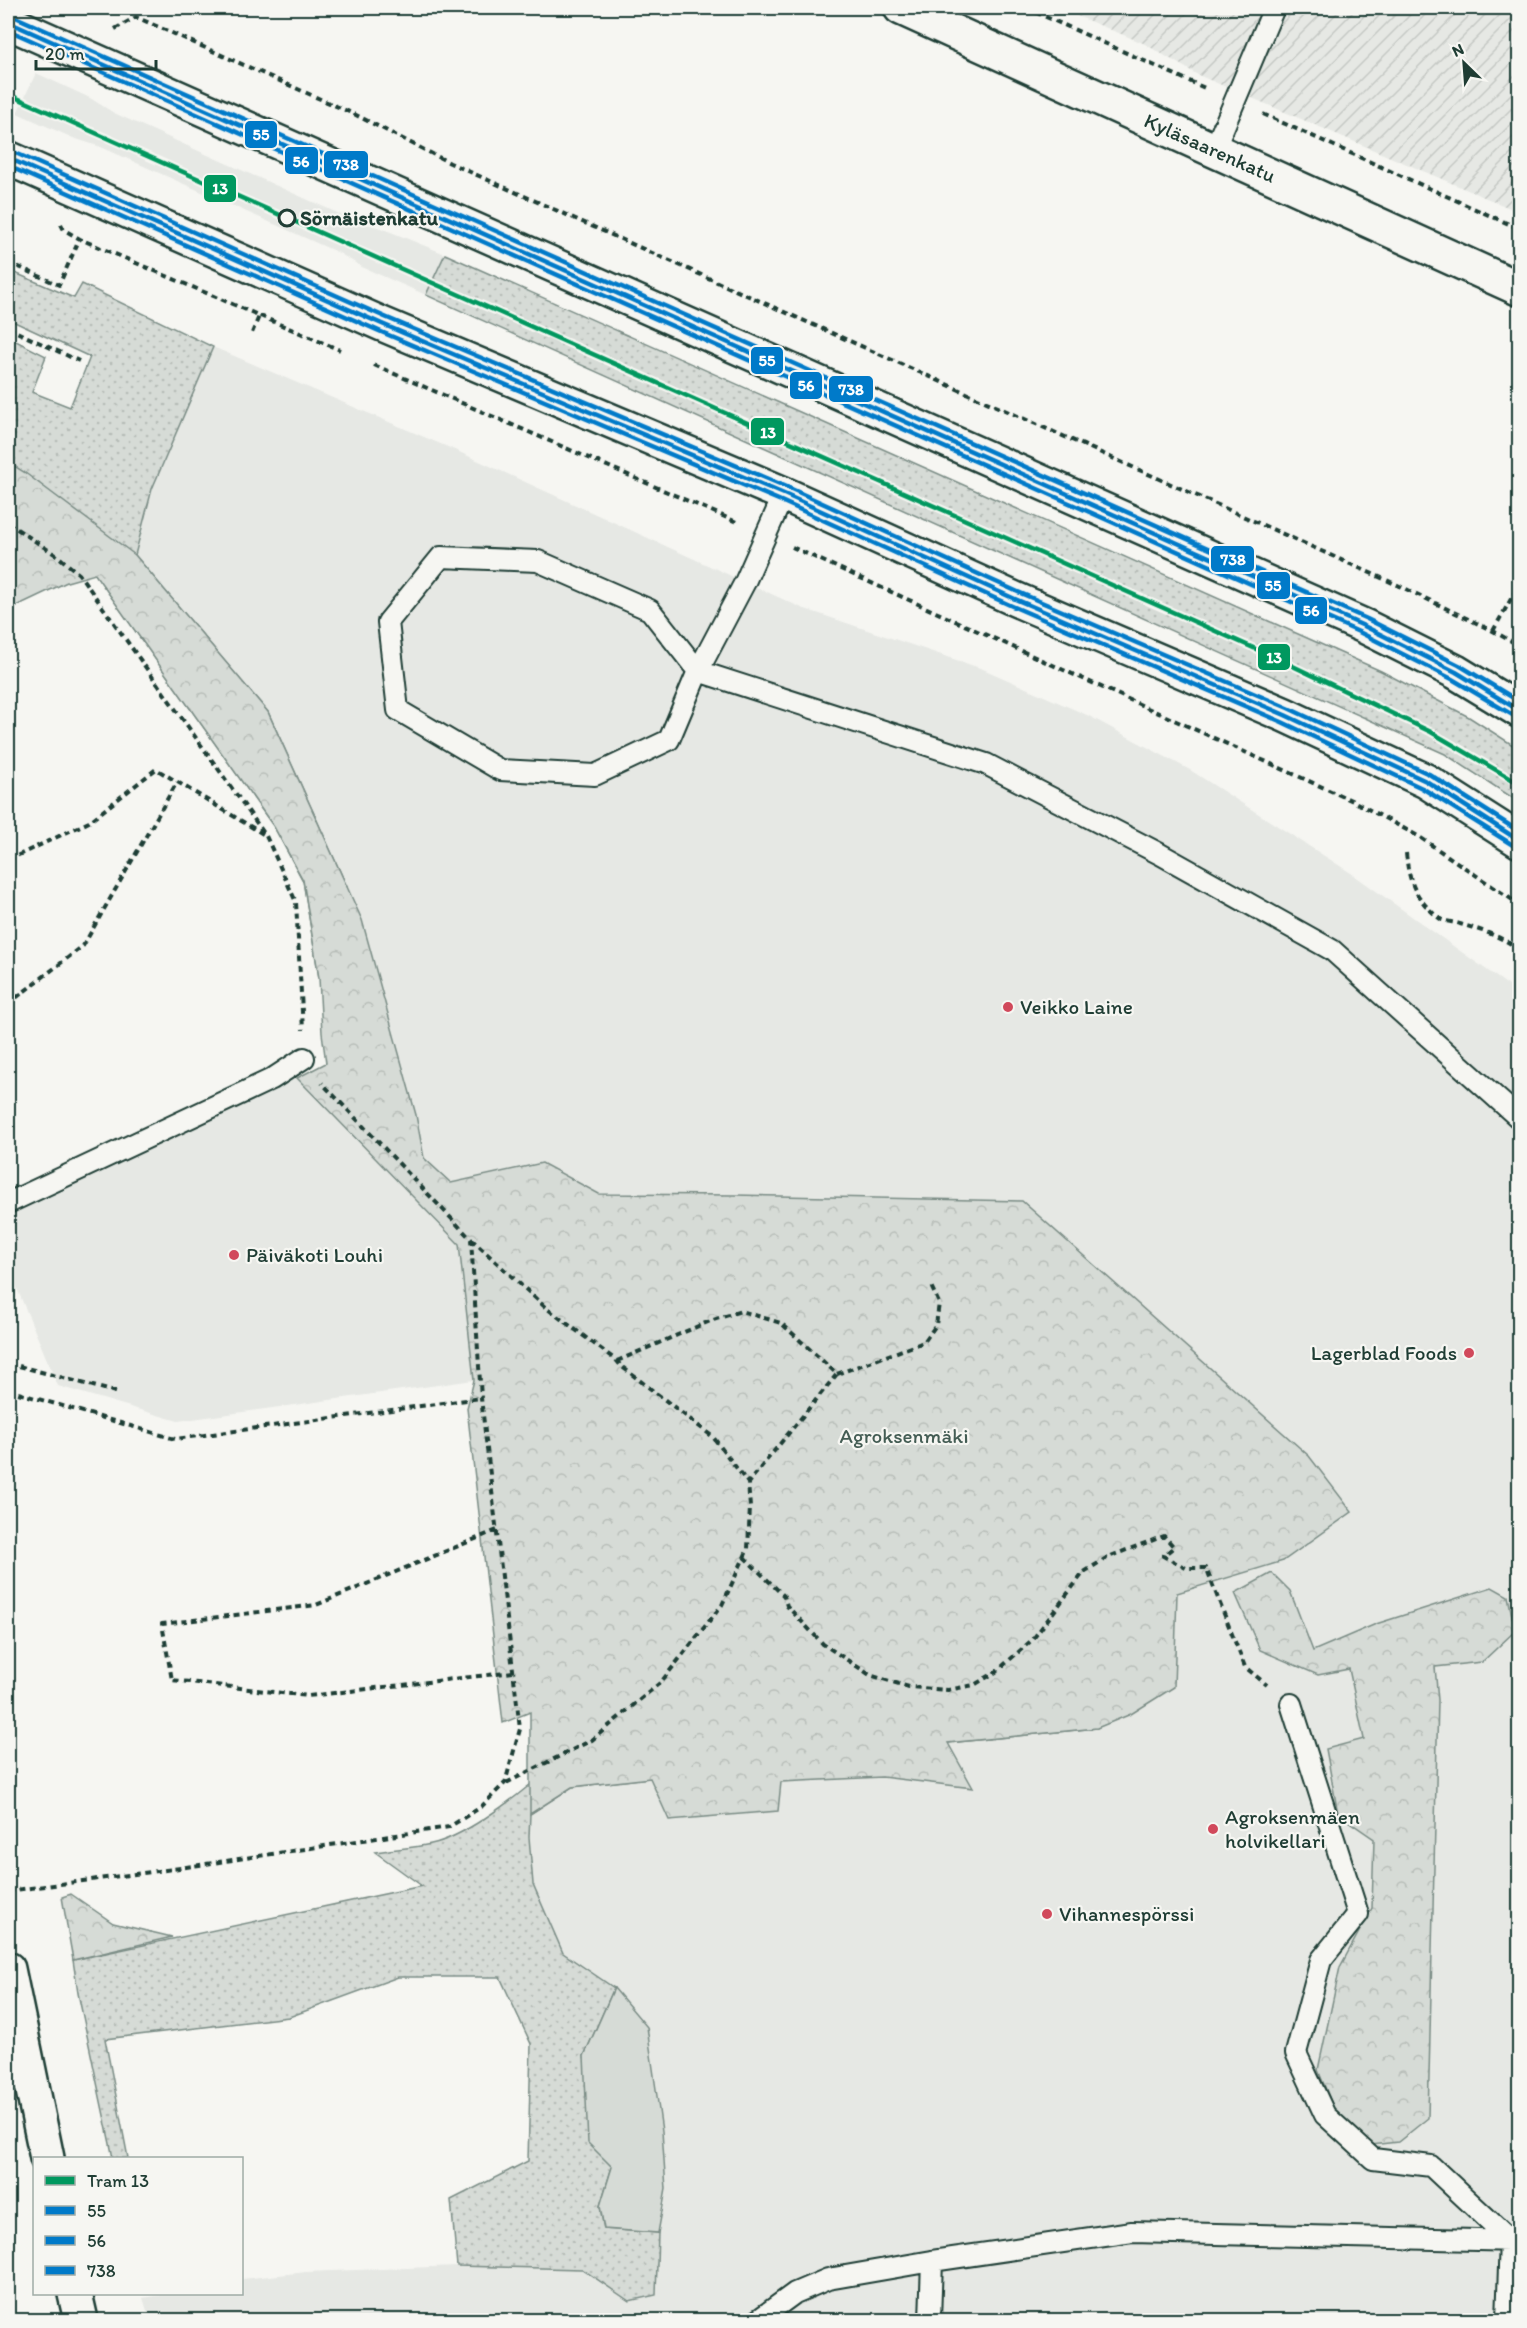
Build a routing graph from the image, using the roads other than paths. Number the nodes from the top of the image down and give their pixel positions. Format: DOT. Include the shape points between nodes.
graph roads {
  1 [pos="901,8"];
  2 [pos="1274,8"];
  3 [pos="8,22"];
  4 [pos="1214,150"];
  5 [pos="8,158"];
  6 [pos="1520,289"];
  7 [pos="783,494"];
  8 [pos="698,671"];
  9 [pos="1520,711"];
  10 [pos="1520,841"];
  11 [pos="304,1058"];
  12 [pos="1520,1119"];
  13 [pos="8,1203"];
  14 [pos="1291,1704"];
  15 [pos="8,1969"];
  16 [pos="47,2157"];
  17 [pos="1514,2240"];
  18 [pos="932,2260"];
  19 [pos="75,2295"];
  20 [pos="81,2320"];
  21 [pos="758,2320"];
  22 [pos="930,2320"];
  23 [pos="1507,2320"];
  1 -- 4 [label="main road, Kyläsaarenkatu"];
  2 -- 4 [label="lane"];
  3 -- 9 [label="main road" via="1364,626 1456,672"];
  4 -- 6 [label="main road, Kyläsaarenkatu"];
  5 -- 7 [label="main road" via="382,324"];
  7 -- 8 [label="lane" via="745,582"];
  7 -- 10 [label="main road" via="1415,776"];
  8 -- 8 [label="lane" via="650,610 538,561 441,557 388,622 398,710 500,770 595,776 669,740"];
  8 -- 12 [label="lane" via="986,764 1160,854 1332,950"];
  11 -- 13 [label="lane" via="272,1079"];
  14 -- 17 [label="lane" via="1358,1914 1321,1960 1296,2053 1325,2115 1374,2159 1431,2166"];
  15 -- 16 [label="main road"];
  17 -- 18 [label="lane" via="1132,2232"];
  17 -- 23 [label="lane"];
  18 -- 21 [label="lane" via="828,2279 795,2293"];
  18 -- 22 [label="lane"];
  19 -- 20 [label="main road"];
}
